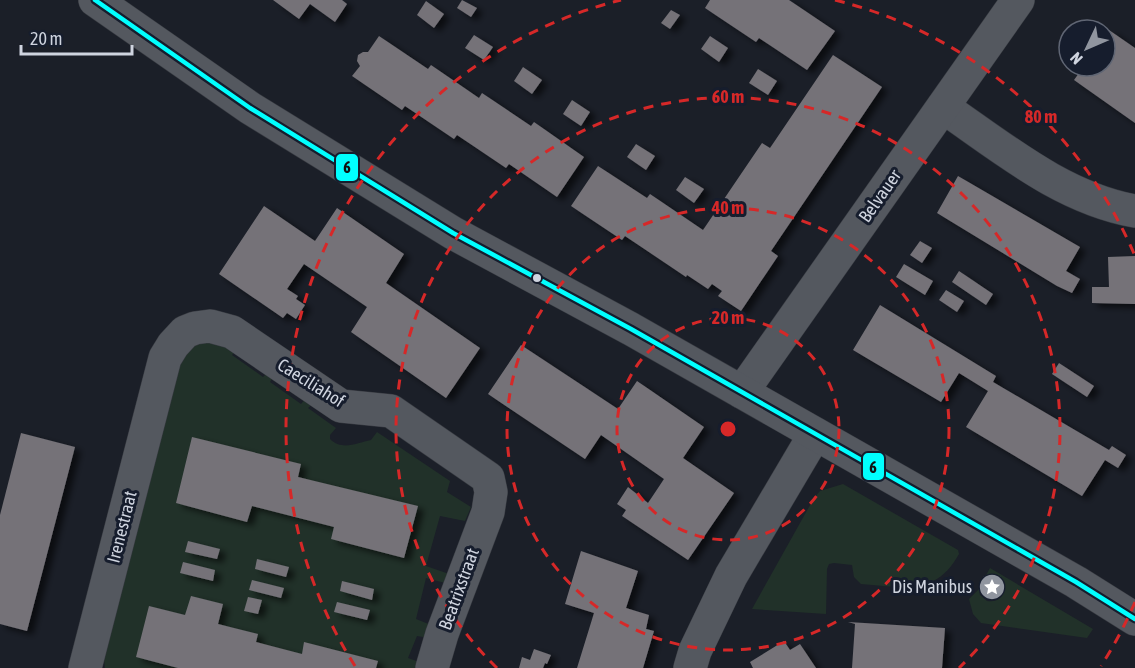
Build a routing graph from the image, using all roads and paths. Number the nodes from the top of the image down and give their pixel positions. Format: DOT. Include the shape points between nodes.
graph roads {
  1 [pos="95,0"];
  2 [pos="1018,0"];
  3 [pos="943,106"];
  4 [pos="1135,211"];
  5 [pos="158,385"];
  6 [pos="742,392"];
  7 [pos="814,434"];
  8 [pos="488,512"];
  9 [pos="1135,619"];
  10 [pos="85,668"];
  11 [pos="432,668"];
  12 [pos="690,668"];
  1 -- 6 [label="street" via="250,108 453,232"];
  2 -- 3 [label="street, Belvauer"];
  3 -- 4 [label="street" via="1066,188 1109,206"];
  3 -- 6 [label="street, Belvauer"];
  5 -- 8 [label="street, Caeciliahof" via="165,358 185,332 210,326 232,332 341,406 391,411 471,465 488,478 492,492"];
  5 -- 10 [label="street, Irenestraat"];
  6 -- 7 [label="street"];
  7 -- 9 [label="street"];
  7 -- 12 [label="street" via="731,576"];
  8 -- 11 [label="street, Beatrixstraat"];
}
